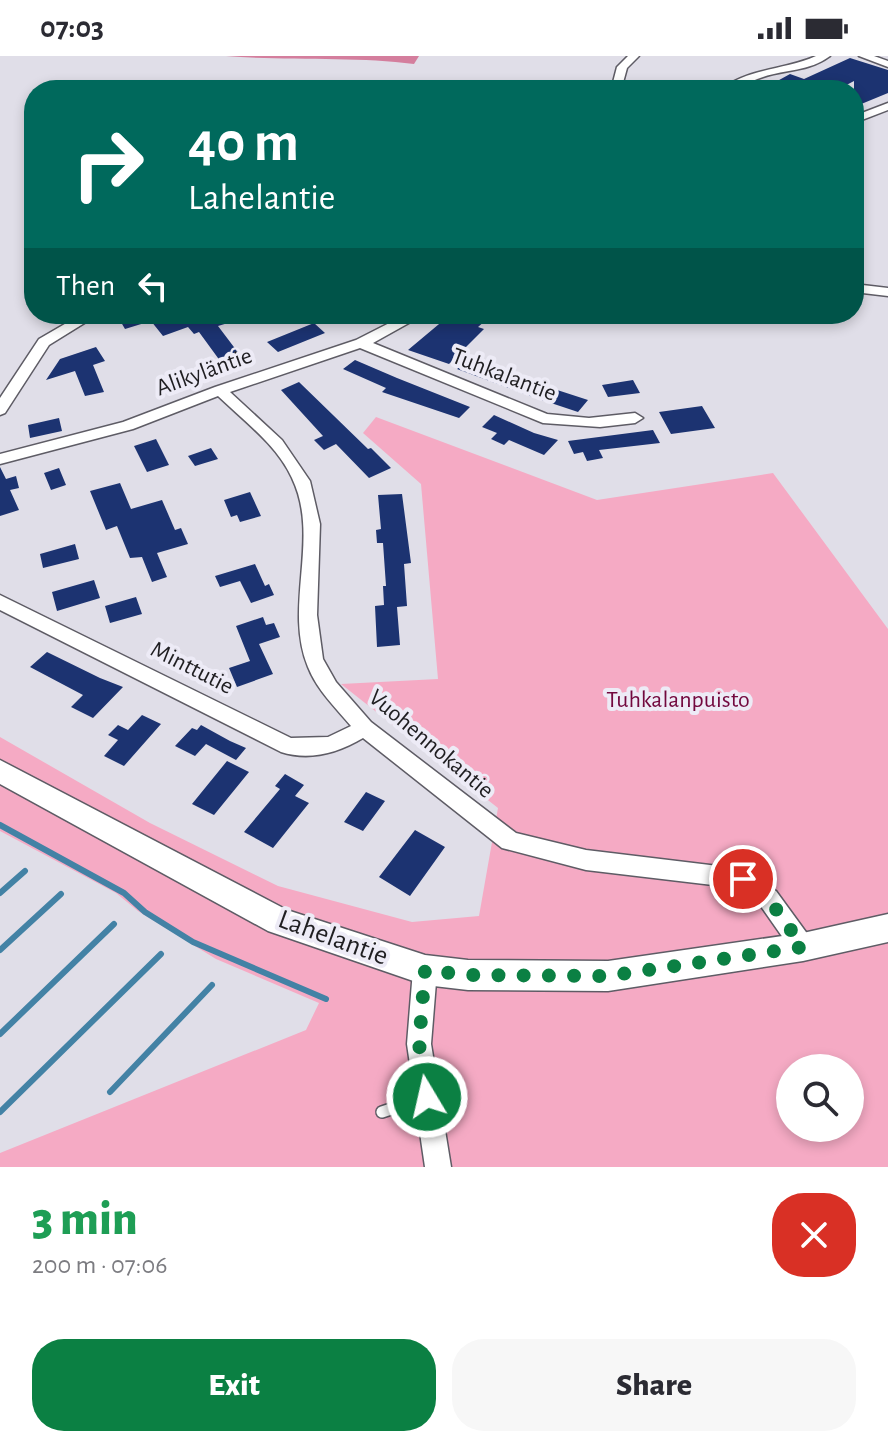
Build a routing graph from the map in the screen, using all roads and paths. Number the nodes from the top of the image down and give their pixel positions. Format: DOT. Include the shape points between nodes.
graph roads {
  1 [pos="634,56"];
  2 [pos="825,56"];
  3 [pos="864,56"];
  4 [pos="888,64"];
  5 [pos="619,80"];
  6 [pos="748,80"];
  7 [pos="888,106"];
  8 [pos="864,115"];
  9 [pos="864,289"];
  10 [pos="888,292"];
  11 [pos="75,324"];
  12 [pos="398,324"];
  13 [pos="361,343"];
  14 [pos="220,390"];
  15 [pos="0,410"];
  16 [pos="635,418"];
  17 [pos="0,459"];
  18 [pos="0,602"];
  19 [pos="364,728"];
  20 [pos="0,771"];
  21 [pos="888,928"];
  22 [pos="803,947"];
  23 [pos="425,970"];
  24 [pos="427,1097"];
  25 [pos="382,1112"];
  26 [pos="438,1167"];
  1 -- 5 [label="street" via="622,67"];
  2 -- 6 [label="street"];
  3 -- 4 [label="street"];
  7 -- 8 [label="street"];
  9 -- 10 [label="street"];
  11 -- 15 [label="street" via="44,342"];
  12 -- 13 [label="street, Alikyläntie"];
  13 -- 14 [label="street, Alikyläntie"];
  13 -- 16 [label="street, Tuhkalantie" via="543,418 596,424"];
  14 -- 17 [label="street, Alikyläntie" via="128,426"];
  14 -- 19 [label="street, Vuohennokantie" via="291,461 303,483 312,525 309,620 314,659 331,693"];
  18 -- 19 [label="street, Minttutie" via="288,746 320,750"];
  19 -- 22 [label="street, Vuohennokantie" via="510,841 586,860 743,879 768,898"];
  20 -- 23 [label="main road, Lahelantie" via="279,921"];
  21 -- 22 [label="main road, Lahelantie"];
  22 -- 23 [label="main road, Lahelantie" via="608,976"];
  23 -- 24 [label="street" via="419,1044"];
  24 -- 25 [label="lane"];
  24 -- 26 [label="street"];
}
